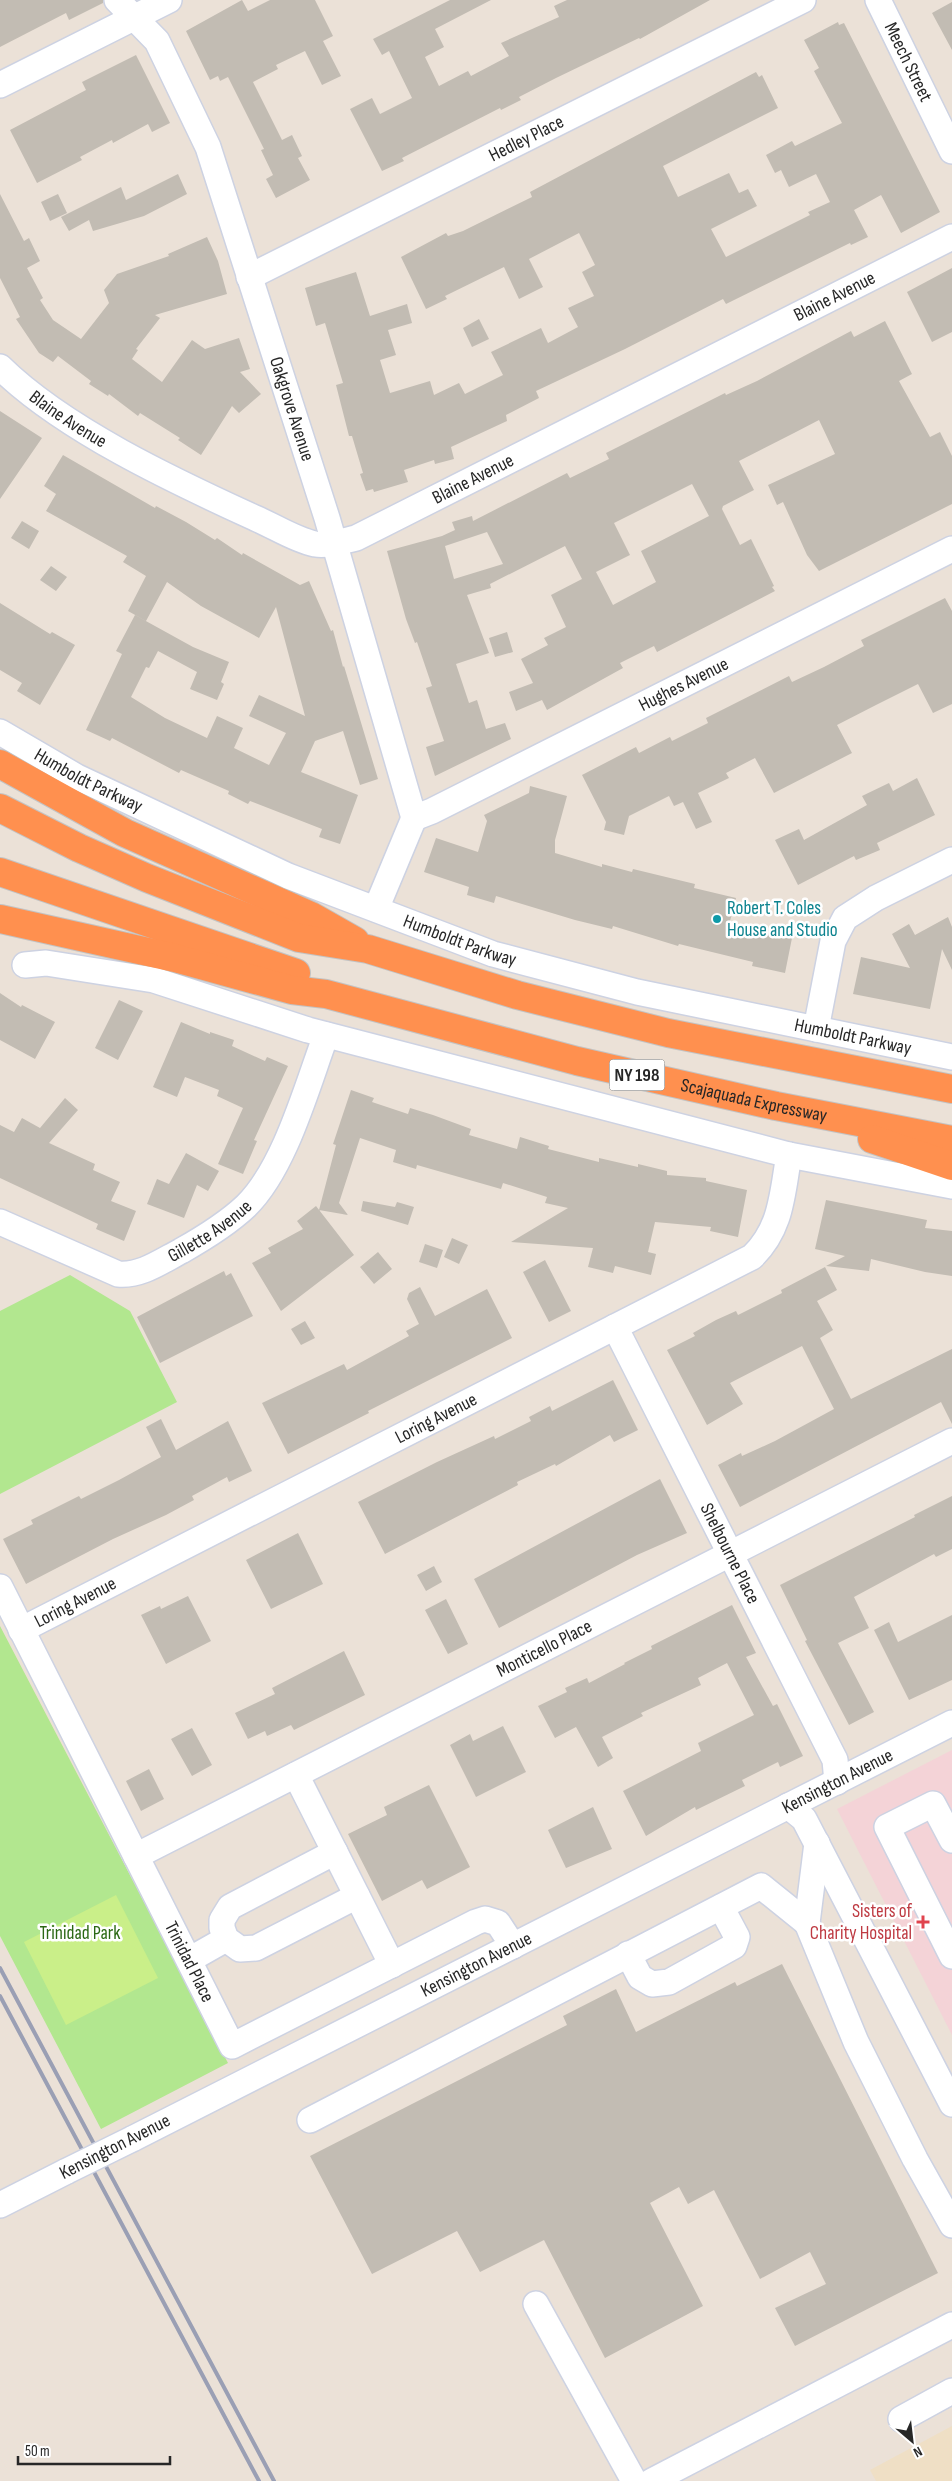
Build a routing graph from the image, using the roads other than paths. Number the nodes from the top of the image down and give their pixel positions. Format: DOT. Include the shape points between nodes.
graph roads {
  1 [pos="117,0"];
  2 [pos="169,0"];
  3 [pos="804,0"];
  4 [pos="878,0"];
  5 [pos="134,18"];
  6 [pos="0,85"];
  7 [pos="952,151"];
  8 [pos="952,236"];
  9 [pos="248,277"];
  10 [pos="0,367"];
  11 [pos="335,543"];
  12 [pos="952,549"];
  13 [pos="0,732"];
  14 [pos="0,764"];
  15 [pos="0,808"];
  16 [pos="414,818"];
  17 [pos="952,860"];
  18 [pos="0,872"];
  19 [pos="376,909"];
  20 [pos="0,919"];
  21 [pos="368,948"];
  22 [pos="25,965"];
  23 [pos="326,994"];
  24 [pos="816,1029"];
  25 [pos="326,1035"];
  26 [pos="952,1056"];
  27 [pos="952,1089"];
  28 [pos="776,1106"];
  29 [pos="952,1140"];
  30 [pos="789,1155"];
  31 [pos="952,1166"];
  32 [pos="952,1186"];
  33 [pos="0,1222"];
  34 [pos="615,1327"];
  35 [pos="952,1441"];
  36 [pos="731,1554"];
  37 [pos="0,1587"];
  38 [pos="21,1630"];
  39 [pos="948,1730"];
  40 [pos="296,1775"];
  41 [pos="837,1782"];
  42 [pos="788,1806"];
  43 [pos="952,1840"];
  44 [pos="817,1843"];
  45 [pos="335,1852"];
  46 [pos="136,1856"];
  47 [pos="357,1896"];
  48 [pos="721,1907"];
  49 [pos="807,1923"];
  50 [pos="226,1939"];
  51 [pos="513,1946"];
  52 [pos="628,1954"];
  53 [pos="952,1956"];
  54 [pos="189,1960"];
  55 [pos="392,1965"];
  56 [pos="952,2104"];
  57 [pos="310,2120"];
  58 [pos="0,2205"];
  59 [pos="952,2225"];
  60 [pos="536,2304"];
  61 [pos="952,2325"];
  62 [pos="952,2391"];
  63 [pos="901,2419"];
  64 [pos="634,2481"];
  65 [pos="652,2481"];
  1 -- 5 [label="street, Oakgrove Avenue"];
  2 -- 5 [label="street"];
  3 -- 9 [label="street, Hedley Place"];
  4 -- 7 [label="street, Meech Street"];
  5 -- 6 [label="street"];
  5 -- 9 [label="street, Oakgrove Avenue" via="157,41 208,147"];
  8 -- 11 [label="street, Blaine Avenue" via="356,538"];
  9 -- 11 [label="street, Oakgrove Avenue"];
  10 -- 11 [label="street, Blaine Avenue" via="58,412 134,458 297,537 315,544"];
  11 -- 16 [label="street, Oakgrove Avenue"];
  12 -- 16 [label="street, Hughes Avenue" via="432,812"];
  13 -- 19 [label="street, Humboldt Parkway" via="104,790 288,876"];
  14 -- 21 [label="highway" via="126,832 312,916"];
  15 -- 21 [label="highway" via="113,863 299,938"];
  16 -- 19 [label="street"];
  17 -- 24 [label="street" via="876,898 845,918 833,941"];
  18 -- 23 [label="highway" via="298,973"];
  19 -- 24 [label="street, Humboldt Parkway" via="492,954 637,992"];
  20 -- 23 [label="highway" via="175,958 292,990"];
  21 -- 27 [label="highway, NY 198" via="556,1006 686,1036"];
  22 -- 25 [label="street" via="46,963 154,980"];
  23 -- 28 [label="highway, Scajaquada Expressway / NY 198" via="577,1061"];
  24 -- 26 [label="street, Humboldt Parkway"];
  25 -- 30 [label="street"];
  25 -- 33 [label="street, Gillette Avenue" via="281,1152 248,1204 230,1220 151,1268 131,1275 116,1273"];
  28 -- 29 [label="highway, Scajaquada Expressway / NY 198"];
  28 -- 31 [label="highway"];
  30 -- 32 [label="street"];
  30 -- 34 [label="street, Loring Avenue" via="777,1223 752,1257"];
  34 -- 36 [label="street, Shelbourne Place"];
  34 -- 38 [label="street, Loring Avenue"];
  35 -- 36 [label="street, Monticello Place"];
  36 -- 40 [label="street, Monticello Place"];
  36 -- 41 [label="street, Shelbourne Place" via="835,1760"];
  37 -- 38 [label="street, Trinidad Place"];
  38 -- 46 [label="street, Trinidad Place"];
  39 -- 41 [label="street, Kensington Avenue"];
  40 -- 45 [label="street"];
  40 -- 46 [label="street, Monticello Place"];
  41 -- 42 [label="street, Kensington Avenue"];
  42 -- 44 [label="street" via="804,1819"];
  42 -- 51 [label="street, Kensington Avenue"];
  43 -- 53 [label="street" via="934,1804 887,1827"];
  44 -- 49 [label="street"];
  44 -- 56 [label="street"];
  45 -- 47 [label="street"];
  45 -- 50 [label="street" via="234,1903 222,1920"];
  46 -- 54 [label="street, Trinidad Place"];
  47 -- 50 [label="street" via="256,1948 240,1949"];
  47 -- 55 [label="street"];
  48 -- 49 [label="street" via="761,1886"];
  48 -- 52 [label="street"];
  48 -- 52 [label="street" via="737,1942 669,1982 652,1984 640,1977"];
  49 -- 59 [label="street" via="856,2042"];
  50 -- 54 [label="street"];
  51 -- 55 [label="street, Trinidad Place" via="498,1923 485,1919"];
  51 -- 58 [label="street, Kensington Avenue, bridge"];
  52 -- 57 [label="street"];
  54 -- 55 [label="street, Trinidad Place" via="232,2046"];
  60 -- 64 [label="street"];
  61 -- 65 [label="street"];
  62 -- 63 [label="street"];
}
